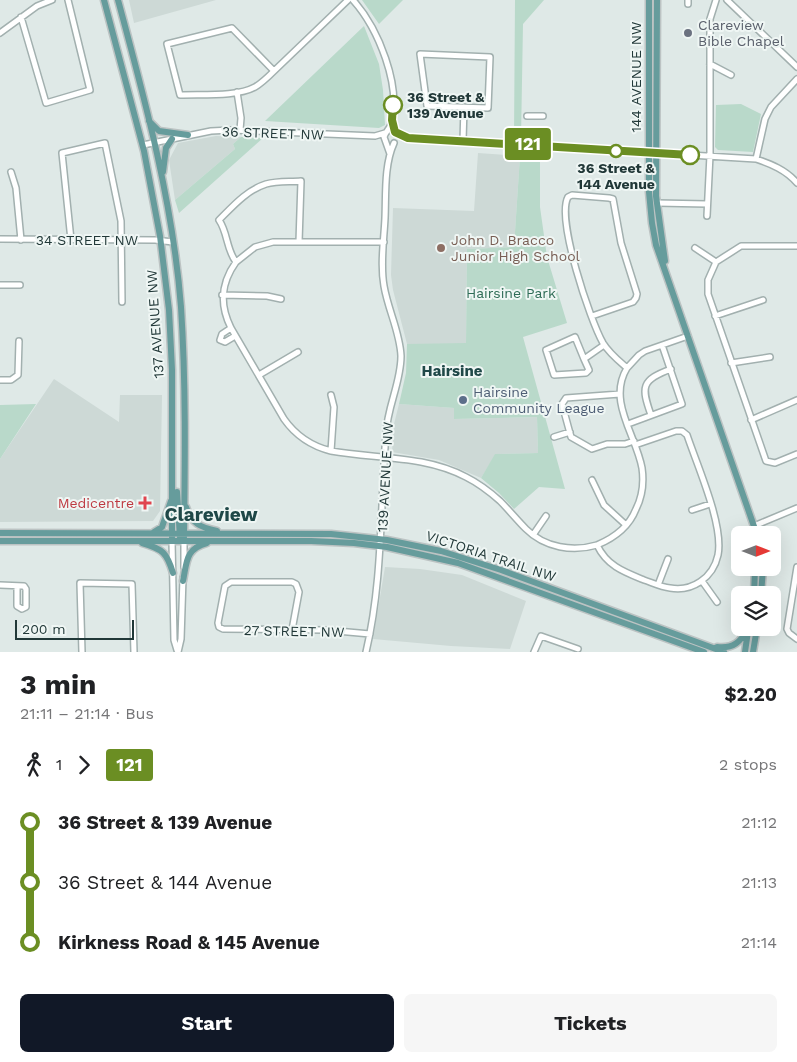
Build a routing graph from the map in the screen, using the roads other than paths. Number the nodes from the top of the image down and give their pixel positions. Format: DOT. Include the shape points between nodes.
graph roads {
  1 [pos="52,0"];
  2 [pos="68,0"];
  3 [pos="104,0"];
  4 [pos="118,0"];
  5 [pos="348,0"];
  6 [pos="353,0"];
  7 [pos="649,0"];
  8 [pos="657,0"];
  9 [pos="716,0"];
  10 [pos="727,0"];
  11 [pos="21,17"];
  12 [pos="0,33"];
  13 [pos="710,64"];
  14 [pos="797,67"];
  15 [pos="274,71"];
  16 [pos="731,75"];
  17 [pos="797,78"];
  18 [pos="237,92"];
  19 [pos="464,107"];
  20 [pos="527,116"];
  21 [pos="543,116"];
  22 [pos="147,118"];
  23 [pos="392,120"];
  24 [pos="240,130"];
  25 [pos="386,132"];
  26 [pos="396,133"];
  27 [pos="188,135"];
  28 [pos="375,136"];
  29 [pos="408,138"];
  30 [pos="172,139"];
  31 [pos="385,141"];
  32 [pos="463,141"];
  33 [pos="153,143"];
  34 [pos="395,143"];
  35 [pos="143,145"];
  36 [pos="649,153"];
  37 [pos="656,153"];
  38 [pos="390,155"];
  39 [pos="710,156"];
  40 [pos="756,159"];
  41 [pos="11,172"];
  42 [pos="162,176"];
  43 [pos="797,183"];
  44 [pos="657,203"];
  45 [pos="707,204"];
  46 [pos="707,216"];
  47 [pos="0,240"];
  48 [pos="21,240"];
  49 [pos="71,240"];
  50 [pos="122,240"];
  51 [pos="161,240"];
  52 [pos="173,242"];
  53 [pos="299,242"];
  54 [pos="384,242"];
  55 [pos="797,246"];
  56 [pos="695,248"];
  57 [pos="236,262"];
  58 [pos="716,262"];
  59 [pos="666,272"];
  60 [pos="0,285"];
  61 [pos="20,285"];
  62 [pos="222,295"];
  63 [pos="280,299"];
  64 [pos="763,300"];
  65 [pos="122,302"];
  66 [pos="592,316"];
  67 [pos="716,316"];
  68 [pos="231,328"];
  69 [pos="235,336"];
  70 [pos="688,336"];
  71 [pos="19,341"];
  72 [pos="604,345"];
  73 [pos="662,345"];
  74 [pos="298,352"];
  75 [pos="770,357"];
  76 [pos="584,359"];
  77 [pos="731,363"];
  78 [pos="627,368"];
  79 [pos="671,369"];
  80 [pos="259,375"];
  81 [pos="0,380"];
  82 [pos="620,394"];
  83 [pos="331,395"];
  84 [pos="797,400"];
  85 [pos="651,415"];
  86 [pos="750,420"];
  87 [pos="628,424"];
  88 [pos="570,432"];
  89 [pos="554,437"];
  90 [pos="634,443"];
  91 [pos="173,448"];
  92 [pos="331,451"];
  93 [pos="797,454"];
  94 [pos="384,458"];
  95 [pos="592,480"];
  96 [pos="173,495"];
  97 [pos="184,503"];
  98 [pos="710,504"];
  99 [pos="797,508"];
  100 [pos="692,510"];
  101 [pos="546,516"];
  102 [pos="626,525"];
  103 [pos="754,526"];
  104 [pos="0,533"];
  105 [pos="152,533"];
  106 [pos="230,533"];
  107 [pos="533,535"];
  108 [pos="178,536"];
  109 [pos="0,541"];
  110 [pos="134,541"];
  111 [pos="215,541"];
  112 [pos="381,543"];
  113 [pos="597,545"];
  114 [pos="668,559"];
  115 [pos="797,567"];
  116 [pos="173,574"];
  117 [pos="183,581"];
  118 [pos="702,581"];
  119 [pos="0,585"];
  120 [pos="658,585"];
  121 [pos="17,586"];
  122 [pos="717,602"];
  123 [pos="292,630"];
  124 [pos="370,634"];
  125 [pos="744,636"];
  126 [pos="747,636"];
  127 [pos="756,636"];
  128 [pos="756,636"];
  129 [pos="797,639"];
  130 [pos="578,649"];
  131 [pos="706,649"];
  132 [pos="82,652"];
  133 [pos="134,652"];
  134 [pos="177,652"];
  135 [pos="366,652"];
  136 [pos="534,652"];
  137 [pos="724,652"];
  138 [pos="745,652"];
  139 [pos="753,652"];
  140 [pos="758,652"];
  1 -- 11 [label="street"];
  2 -- 11 [label="street" via="90,90 46,103"];
  3 -- 35 [label="main road, 137 AVENUE NW"];
  4 -- 22 [label="main road, 137 AVENUE NW"];
  5 -- 15 [label="street"];
  6 -- 23 [label="street" via="370,22 383,49 392,91"];
  7 -- 36 [label="main road, 144 AVENUE NW"];
  8 -- 37 [label="main road, 144 AVENUE NW"];
  9 -- 13 [label="street" via="710,19"];
  10 -- 14 [label="street"];
  11 -- 12 [label="street"];
  13 -- 16 [label="street"];
  13 -- 39 [label="street"];
  15 -- 18 [label="street" via="256,86"];
  15 -- 18 [label="street" via="232,28 167,44 180,95"];
  17 -- 40 [label="street" via="765,118"];
  18 -- 24 [label="street"];
  19 -- 19 [label="street" via="427,106 420,54 490,57 488,108"];
  19 -- 32 [label="street"];
  20 -- 21 [label="street"];
  22 -- 27 [label="main road" via="159,131"];
  22 -- 33 [label="main road, 137 AVENUE NW"];
  23 -- 25 [label="street"];
  23 -- 26 [label="street"];
  24 -- 27 [label="street, 36 STREET NW"];
  24 -- 28 [label="street, 36 STREET NW"];
  25 -- 26 [label="street"];
  25 -- 28 [label="street, 36 STREET NW"];
  25 -- 31 [label="street"];
  26 -- 29 [label="street"];
  26 -- 34 [label="street"];
  27 -- 30 [label="street, 36 STREET NW"];
  28 -- 31 [label="street, 36 STREET NW"];
  29 -- 32 [label="street"];
  29 -- 34 [label="street"];
  30 -- 33 [label="street, 36 STREET NW"];
  30 -- 42 [label="main road" via="166,148"];
  31 -- 34 [label="street"];
  31 -- 38 [label="street, 139 AVENUE NW"];
  32 -- 36 [label="street"];
  33 -- 35 [label="street, 36 STREET NW"];
  33 -- 42 [label="main road, 137 AVENUE NW"];
  34 -- 38 [label="street, 139 AVENUE NW"];
  35 -- 51 [label="main road, 137 AVENUE NW"];
  36 -- 37 [label="street"];
  36 -- 59 [label="main road, 144 AVENUE NW" via="652,223"];
  37 -- 39 [label="street"];
  37 -- 44 [label="main road, 144 AVENUE NW"];
  38 -- 54 [label="street, 139 AVENUE NW"];
  39 -- 40 [label="street"];
  39 -- 45 [label="street"];
  40 -- 43 [label="street" via="784,171"];
  41 -- 48 [label="street" via="16,188"];
  42 -- 52 [label="main road, 137 AVENUE NW"];
  44 -- 45 [label="street"];
  44 -- 59 [label="main road, 144 AVENUE NW"];
  45 -- 46 [label="street"];
  47 -- 48 [label="street, 34 STREET NW"];
  48 -- 49 [label="street, 34 STREET NW"];
  49 -- 50 [label="street, 34 STREET NW"];
  49 -- 50 [label="street" via="62,153 105,143"];
  50 -- 51 [label="street, 34 STREET NW"];
  50 -- 65 [label="street"];
  51 -- 52 [label="street, 34 STREET NW"];
  51 -- 91 [label="main road, 137 AVENUE NW" via="169,310"];
  52 -- 97 [label="main road, 137 AVENUE NW" via="184,369"];
  53 -- 54 [label="street"];
  53 -- 57 [label="street" via="262,245"];
  53 -- 57 [label="street" via="302,181 268,183 243,197 219,220 230,254"];
  54 -- 94 [label="street, 139 AVENUE NW" via="384,281 400,354 399,374 387,420"];
  55 -- 58 [label="street" via="741,246"];
  56 -- 58 [label="street"];
  57 -- 62 [label="street" via="226,278"];
  58 -- 67 [label="street" via="708,280 708,294"];
  59 -- 70 [label="main road, 144 AVENUE NW"];
  60 -- 61 [label="street"];
  62 -- 63 [label="street"];
  62 -- 68 [label="street"];
  64 -- 67 [label="street"];
  66 -- 66 [label="street" via="571,246 565,206 568,197 613,199 621,243 636,292 633,302"];
  66 -- 72 [label="street"];
  67 -- 77 [label="street"];
  68 -- 69 [label="street"];
  68 -- 69 [label="street" via="222,334 220,340 226,341"];
  69 -- 80 [label="street"];
  70 -- 73 [label="street"];
  70 -- 103 [label="main road, 144 AVENUE NW"];
  71 -- 81 [label="street" via="17,376 11,380"];
  72 -- 76 [label="street"];
  72 -- 78 [label="street"];
  73 -- 78 [label="street" via="642,353"];
  73 -- 79 [label="street"];
  74 -- 80 [label="street"];
  75 -- 77 [label="street"];
  76 -- 76 [label="street" via="575,337 546,350 554,375 586,372 589,370"];
  77 -- 86 [label="street"];
  78 -- 82 [label="street"];
  79 -- 85 [label="street" via="653,377 645,387 644,396"];
  79 -- 85 [label="street" via="682,404"];
  80 -- 92 [label="street" via="293,431 310,443"];
  82 -- 87 [label="street"];
  82 -- 88 [label="street" via="563,400"];
  83 -- 92 [label="street" via="334,407"];
  84 -- 86 [label="street"];
  85 -- 87 [label="street"];
  86 -- 93 [label="street" via="766,461 775,463"];
  87 -- 90 [label="street"];
  88 -- 89 [label="street"];
  88 -- 90 [label="street" via="574,440 592,449 607,444"];
  90 -- 98 [label="street" via="676,431 687,435"];
  90 -- 102 [label="street" via="642,468 643,486 638,506"];
  91 -- 96 [label="main road, 137 AVENUE NW"];
  91 -- 108 [label="main road"];
  92 -- 94 [label="street"];
  94 -- 107 [label="street" via="428,463 465,476 500,501"];
  94 -- 112 [label="street, 139 AVENUE NW"];
  95 -- 102 [label="street" via="604,505"];
  96 -- 105 [label="main road" via="162,527"];
  96 -- 108 [label="main road, 137 AVENUE NW"];
  97 -- 106 [label="main road" via="196,525"];
  97 -- 108 [label="main road, 137 AVENUE NW"];
  98 -- 100 [label="street"];
  98 -- 118 [label="street" via="717,524 719,547 714,566"];
  99 -- 103 [label="street"];
  101 -- 107 [label="street"];
  102 -- 113 [label="street"];
  104 -- 105 [label="main road, VICTORIA TRAIL NW"];
  105 -- 108 [label="main road, VICTORIA TRAIL NW"];
  106 -- 108 [label="main road, VICTORIA TRAIL NW"];
  106 -- 112 [label="main road, VICTORIA TRAIL NW" via="332,534"];
  107 -- 113 [label="street" via="562,548"];
  108 -- 110 [label="main road, VICTORIA TRAIL NW"];
  108 -- 111 [label="main road, VICTORIA TRAIL NW"];
  108 -- 116 [label="street, 137 AVENUE NW"];
  108 -- 117 [label="street, 137 AVENUE NW"];
  109 -- 110 [label="main road, VICTORIA TRAIL NW"];
  110 -- 116 [label="main road" via="162,550"];
  111 -- 112 [label="main road, VICTORIA TRAIL NW"];
  111 -- 117 [label="main road" via="190,552"];
  112 -- 124 [label="street, 139 AVENUE NW"];
  112 -- 131 [label="main road, VICTORIA TRAIL NW" via="458,563"];
  113 -- 120 [label="street" via="617,568"];
  114 -- 120 [label="street"];
  115 -- 129 [label="street" via="787,629"];
  116 -- 134 [label="street, 137 AVENUE NW"];
  117 -- 134 [label="street, 137 AVENUE NW" via="181,639"];
  118 -- 120 [label="street" via="682,589"];
  118 -- 122 [label="street"];
  119 -- 121 [label="street"];
  123 -- 123 [label="street, 27 STREET NW" via="298,585 292,582 230,582 225,586 219,627 225,630"];
  123 -- 124 [label="street, 27 STREET NW"];
  124 -- 135 [label="street, 139 AVENUE NW"];
  125 -- 131 [label="main road" via="735,645"];
  126 -- 138 [label="main road"];
  127 -- 139 [label="main road"];
  128 -- 140 [label="main road"];
  130 -- 136 [label="street" via="541,636"];
  131 -- 137 [label="main road, VICTORIA TRAIL NW"];
  132 -- 133 [label="street" via="80,583 132,584"];
}
